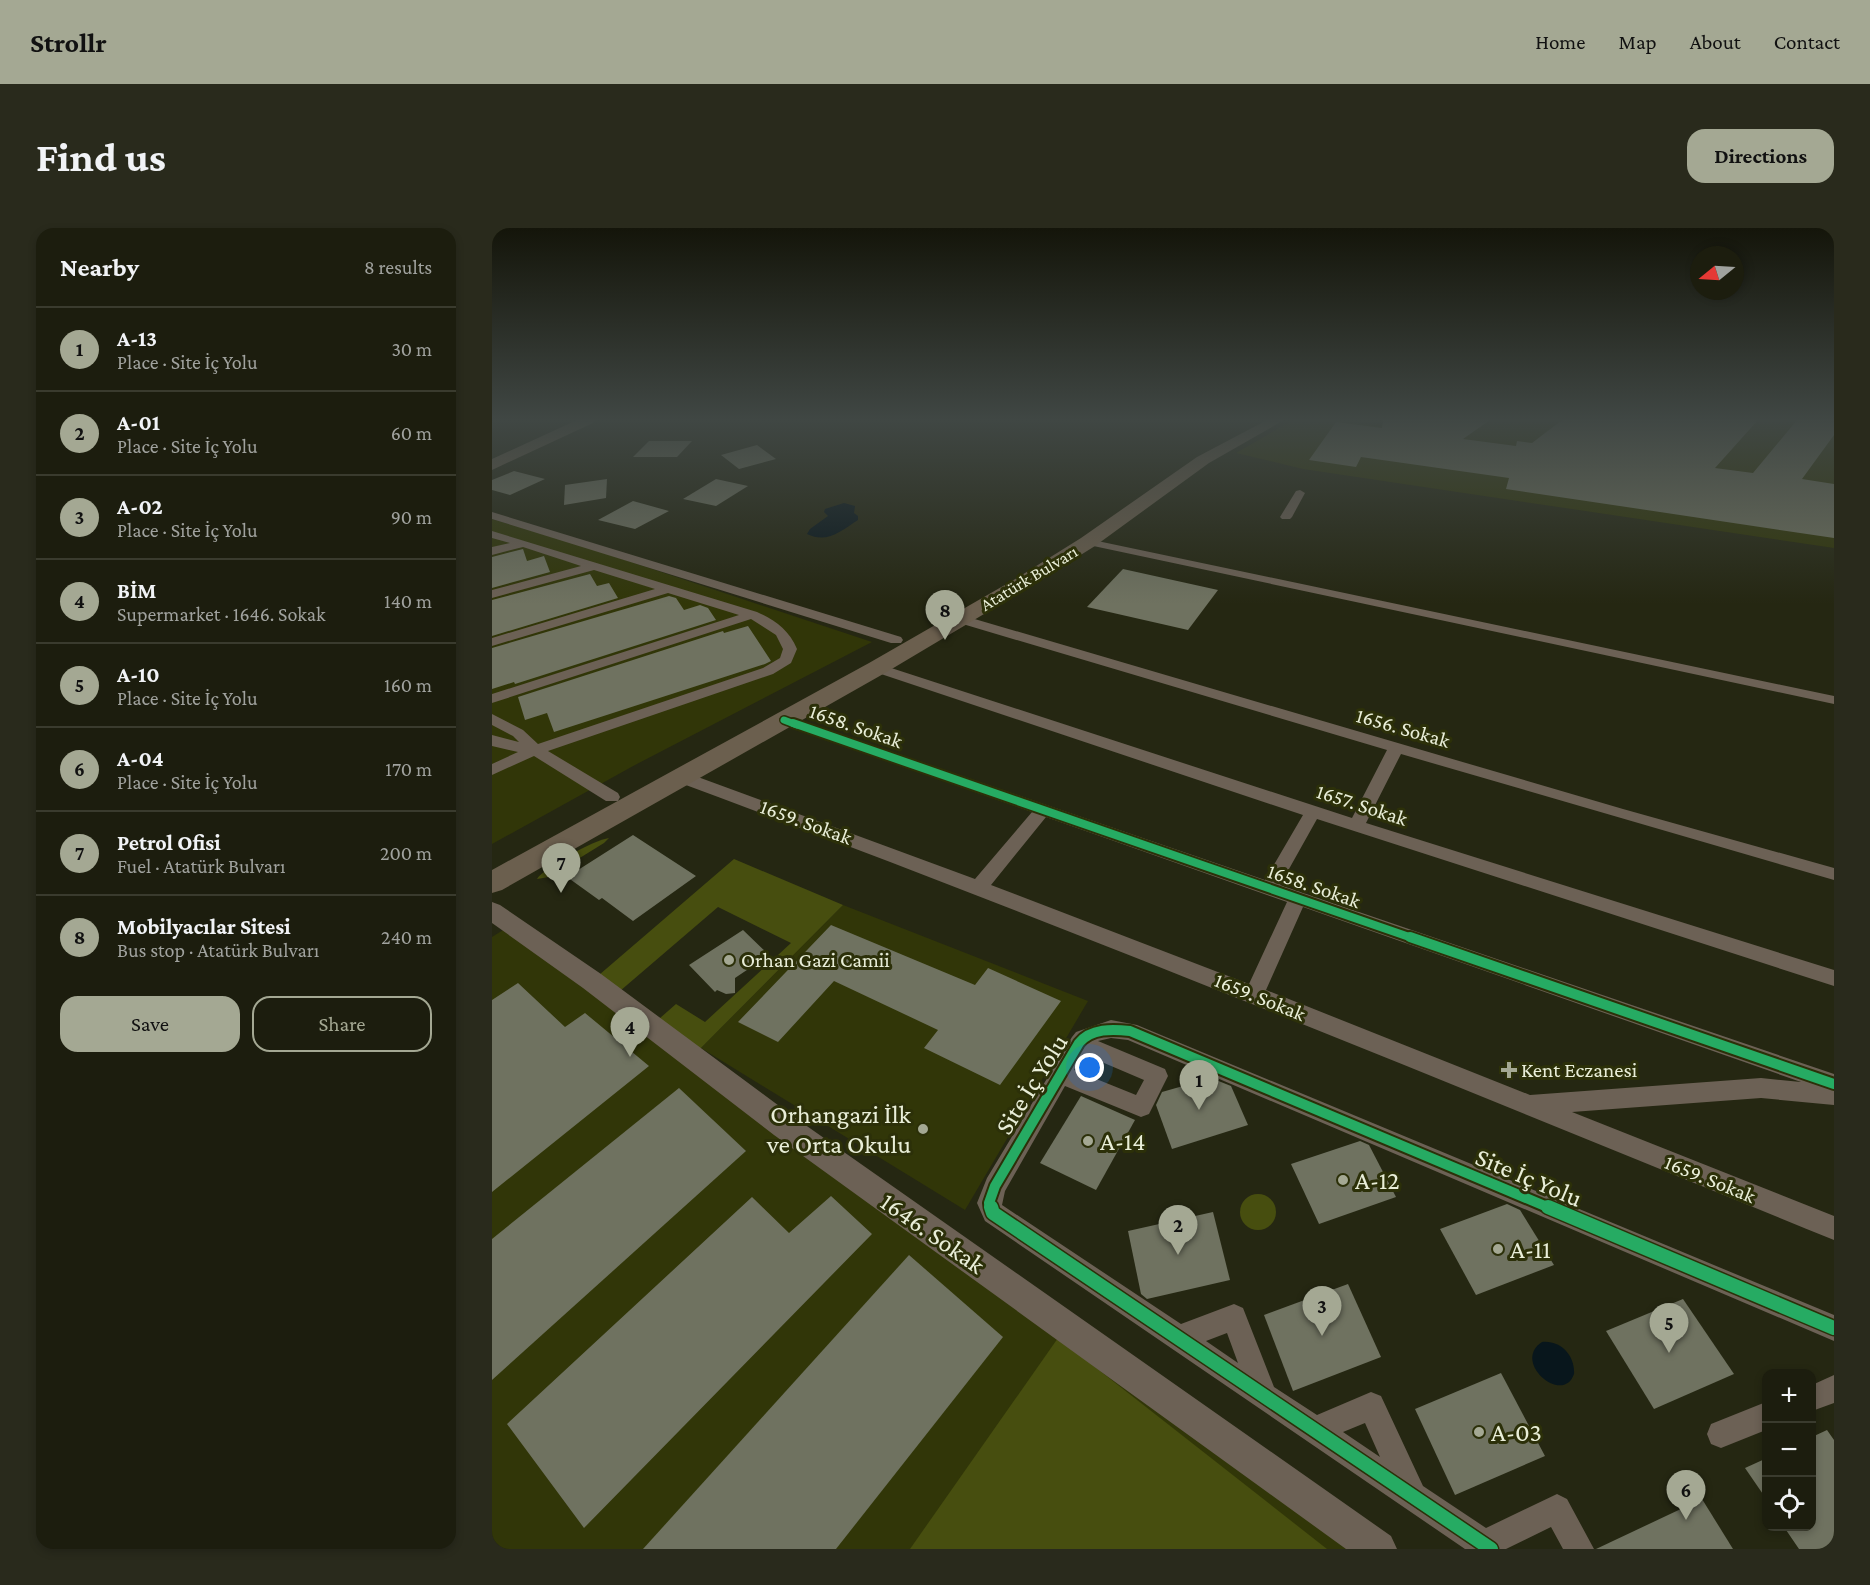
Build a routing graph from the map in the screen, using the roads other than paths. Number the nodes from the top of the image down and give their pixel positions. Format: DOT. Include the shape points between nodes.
graph roads {
  1 [pos="1159,482"];
  2 [pos="1162,482"];
  3 [pos="1300,493"];
  4 [pos="492,515"];
  5 [pos="1286,516"];
  6 [pos="492,534"];
  7 [pos="1088,542"];
  8 [pos="523,543"];
  9 [pos="492,552"];
  10 [pos="593,566"];
  11 [pos="668,589"];
  12 [pos="492,594"];
  13 [pos="752,615"];
  14 [pos="961,619"];
  15 [pos="896,640"];
  16 [pos="492,642"];
  17 [pos="877,668"];
  18 [pos="492,699"];
  19 [pos="1834,700"];
  20 [pos="492,719"];
  21 [pos="784,720"];
  22 [pos="492,740"];
  23 [pos="1395,748"];
  24 [pos="536,750"];
  25 [pos="492,770"];
  26 [pos="681,777"];
  27 [pos="612,797"];
  28 [pos="1042,811"];
  29 [pos="1313,812"];
  30 [pos="1356,826"];
  31 [pos="492,863"];
  32 [pos="1834,874"];
  33 [pos="492,883"];
  34 [pos="978,888"];
  35 [pos="1269,889"];
  36 [pos="1297,899"];
  37 [pos="492,910"];
  38 [pos="1834,978"];
  39 [pos="1254,994"];
  40 [pos="1079,1043"];
  41 [pos="1172,1048"];
  42 [pos="1059,1074"];
  43 [pos="1158,1076"];
  44 [pos="1834,1084"];
  45 [pos="1834,1095"];
  46 [pos="1524,1105"];
  47 [pos="1834,1228"];
  48 [pos="1834,1328"];
  49 [pos="1180,1338"];
  50 [pos="1834,1389"];
  51 [pos="1264,1395"];
  52 [pos="1816,1396"];
  53 [pos="1762,1418"];
  54 [pos="1317,1430"];
  55 [pos="1721,1434"];
  56 [pos="1413,1495"];
  57 [pos="1488,1547"];
  58 [pos="1378,1549"];
  59 [pos="1579,1549"];
  1 -- 15 [label="main road, Atatürk Bulvarı" via="992,588"];
  2 -- 7 [label="main road, Atatürk Bulvarı"];
  3 -- 5 [label="street"];
  4 -- 15 [label="street"];
  6 -- 8 [label="street"];
  7 -- 14 [label="main road, Atatürk Bulvarı"];
  7 -- 19 [label="street"];
  8 -- 9 [label="street"];
  8 -- 10 [label="street"];
  10 -- 11 [label="street"];
  10 -- 12 [label="street"];
  11 -- 13 [label="street"];
  11 -- 16 [label="street"];
  13 -- 18 [label="street"];
  13 -- 24 [label="street" via="776,628 788,642 790,654 782,664"];
  14 -- 17 [label="main road, Atatürk Bulvarı"];
  14 -- 23 [label="street, 1656. Sokak"];
  15 -- 27 [label="main road, Atatürk Bulvarı"];
  17 -- 21 [label="main road, Atatürk Bulvarı"];
  17 -- 29 [label="street, 1657. Sokak"];
  20 -- 24 [label="street" via="518,733"];
  21 -- 26 [label="main road, Atatürk Bulvarı"];
  21 -- 28 [label="street, 1658. Sokak"];
  22 -- 24 [label="street"];
  23 -- 30 [label="street"];
  23 -- 32 [label="street, 1656. Sokak"];
  24 -- 25 [label="street"];
  24 -- 27 [label="street"];
  26 -- 33 [label="main road, Atatürk Bulvarı"];
  26 -- 34 [label="street, 1659. Sokak"];
  27 -- 31 [label="main road, Atatürk Bulvarı"];
  28 -- 34 [label="street"];
  28 -- 35 [label="street, 1658. Sokak"];
  29 -- 30 [label="street, 1657. Sokak"];
  29 -- 35 [label="street"];
  30 -- 38 [label="street, 1657. Sokak"];
  34 -- 39 [label="street, 1659. Sokak"];
  35 -- 36 [label="street, 1658. Sokak"];
  36 -- 39 [label="street"];
  36 -- 44 [label="street, 1658. Sokak"];
  37 -- 58 [label="street, 1646. Sokak" via="776,1121"];
  39 -- 46 [label="street, 1659. Sokak"];
  40 -- 41 [label="street, Site İç Yolu" via="1101,1031 1122,1029"];
  40 -- 42 [label="street, Site İç Yolu"];
  40 -- 43 [label="street, Site İç Yolu"];
  41 -- 43 [label="street, Site İç Yolu"];
  41 -- 48 [label="street, Site İç Yolu"];
  42 -- 43 [label="street, Site İç Yolu" via="1141,1107"];
  42 -- 49 [label="street, Site İç Yolu" via="995,1186 990,1208"];
  45 -- 46 [label="street" via="1761,1088"];
  46 -- 47 [label="street, 1659. Sokak"];
  49 -- 51 [label="street, Site İç Yolu"];
  49 -- 51 [label="street" via="1234,1317"];
  50 -- 52 [label="street"];
  51 -- 54 [label="street, Site İç Yolu"];
  53 -- 55 [label="street"];
  54 -- 56 [label="street, Site İç Yolu"];
  54 -- 56 [label="street" via="1371,1406"];
  56 -- 57 [label="street, Site İç Yolu"];
  57 -- 59 [label="street, Site İç Yolu" via="1557,1509"];
}
